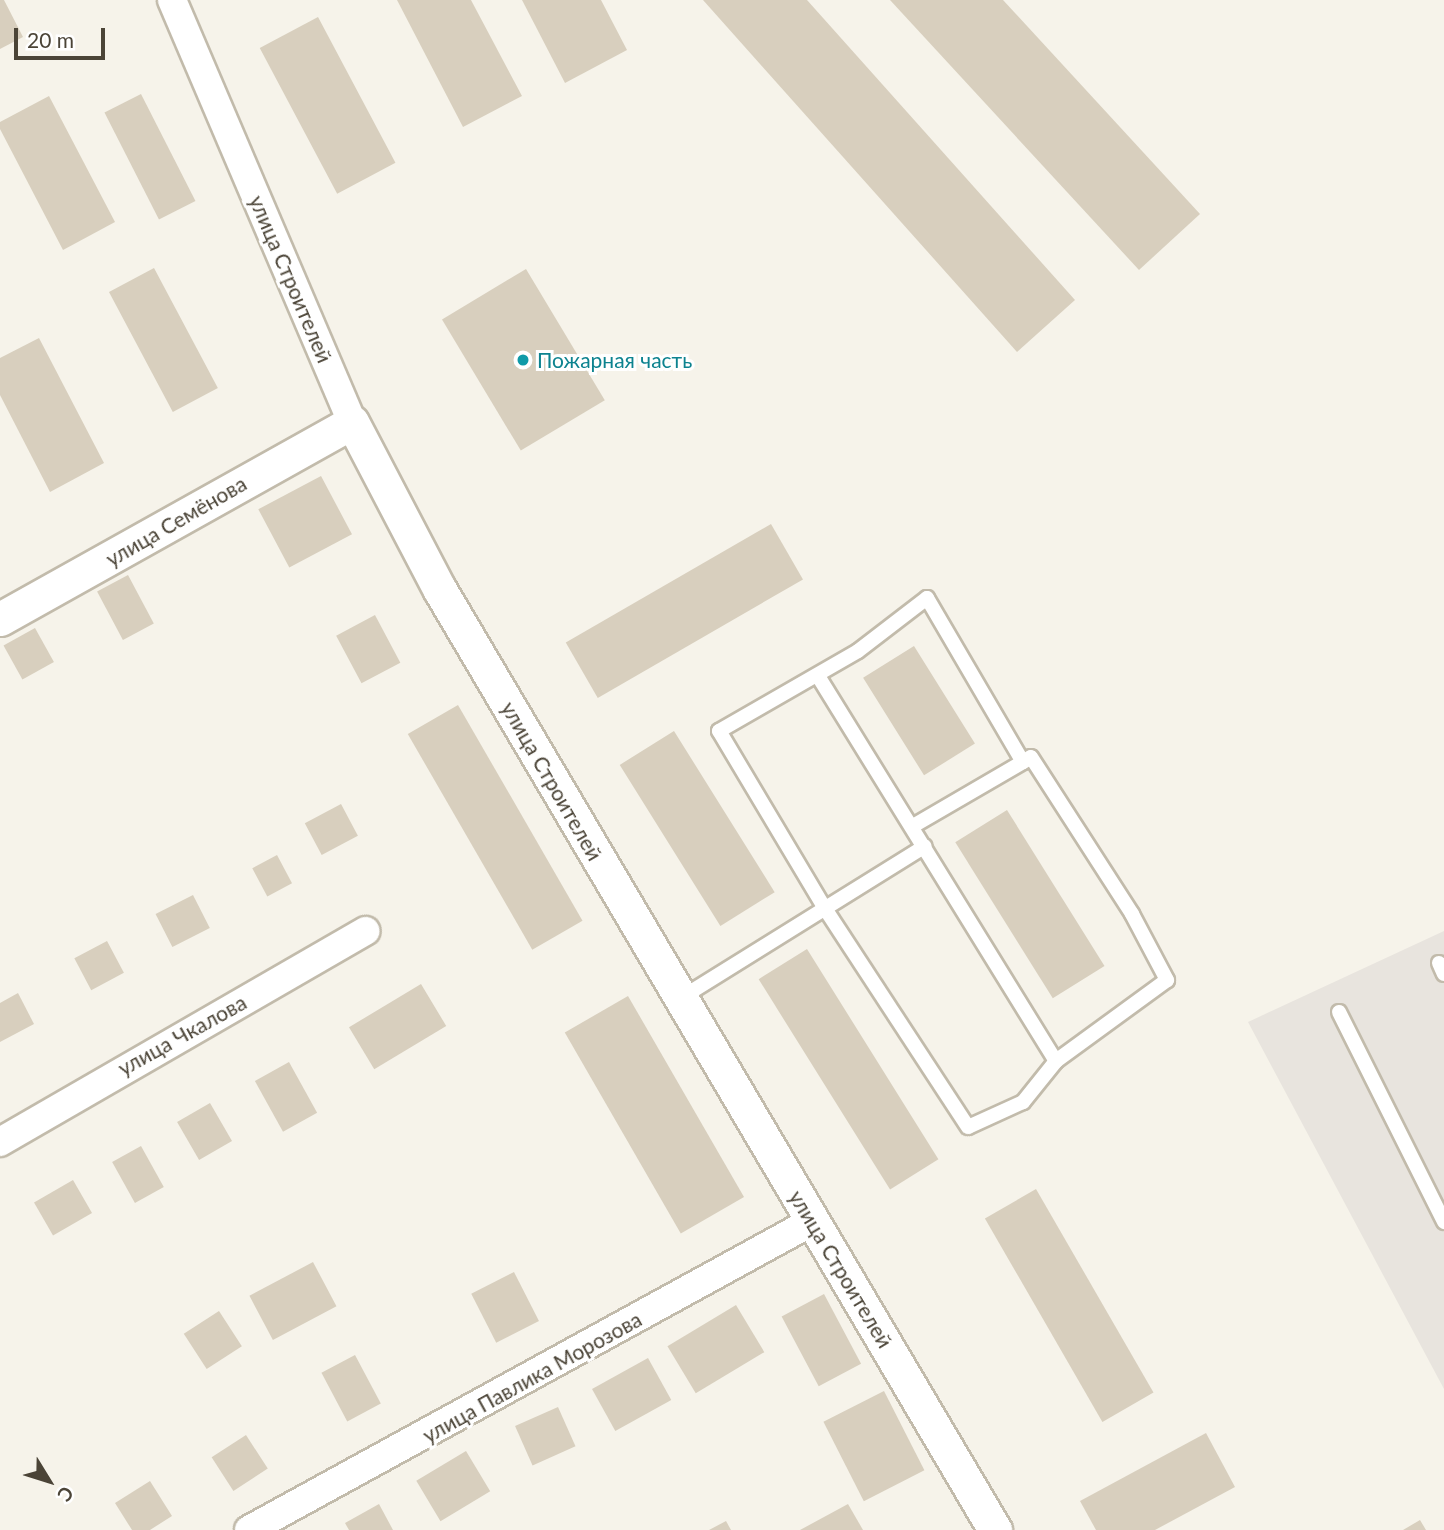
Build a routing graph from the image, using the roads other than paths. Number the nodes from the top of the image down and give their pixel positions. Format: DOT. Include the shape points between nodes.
graph roads {
  1 [pos="172,0"];
  2 [pos="352,422"];
  3 [pos="0,619"];
  4 [pos="818,676"];
  5 [pos="1023,762"];
  6 [pos="913,826"];
  7 [pos="925,846"];
  8 [pos="824,907"];
  9 [pos="366,931"];
  10 [pos="680,999"];
  11 [pos="1339,1012"];
  12 [pos="1056,1061"];
  13 [pos="0,1142"];
  14 [pos="813,1221"];
  15 [pos="1444,1222"];
  16 [pos="249,1530"];
  17 [pos="995,1530"];
  1 -- 2 [label="street, улица Строителей"];
  2 -- 3 [label="street, улица Семёнова"];
  2 -- 10 [label="street, улица Строителей" via="440,590"];
  4 -- 5 [label="lane" via="927,598"];
  4 -- 6 [label="lane"];
  4 -- 8 [label="lane" via="719,731"];
  5 -- 6 [label="lane"];
  5 -- 12 [label="lane" via="1031,757 1132,914 1167,980"];
  6 -- 7 [label="lane"];
  7 -- 8 [label="lane"];
  7 -- 12 [label="lane"];
  8 -- 10 [label="lane"];
  8 -- 12 [label="lane" via="968,1127 1023,1102"];
  9 -- 13 [label="street, улица Чкалова"];
  10 -- 14 [label="street, улица Строителей"];
  11 -- 15 [label="lane"];
  14 -- 16 [label="street, улица Павлика Морозова"];
  14 -- 17 [label="street, улица Строителей"];
}
